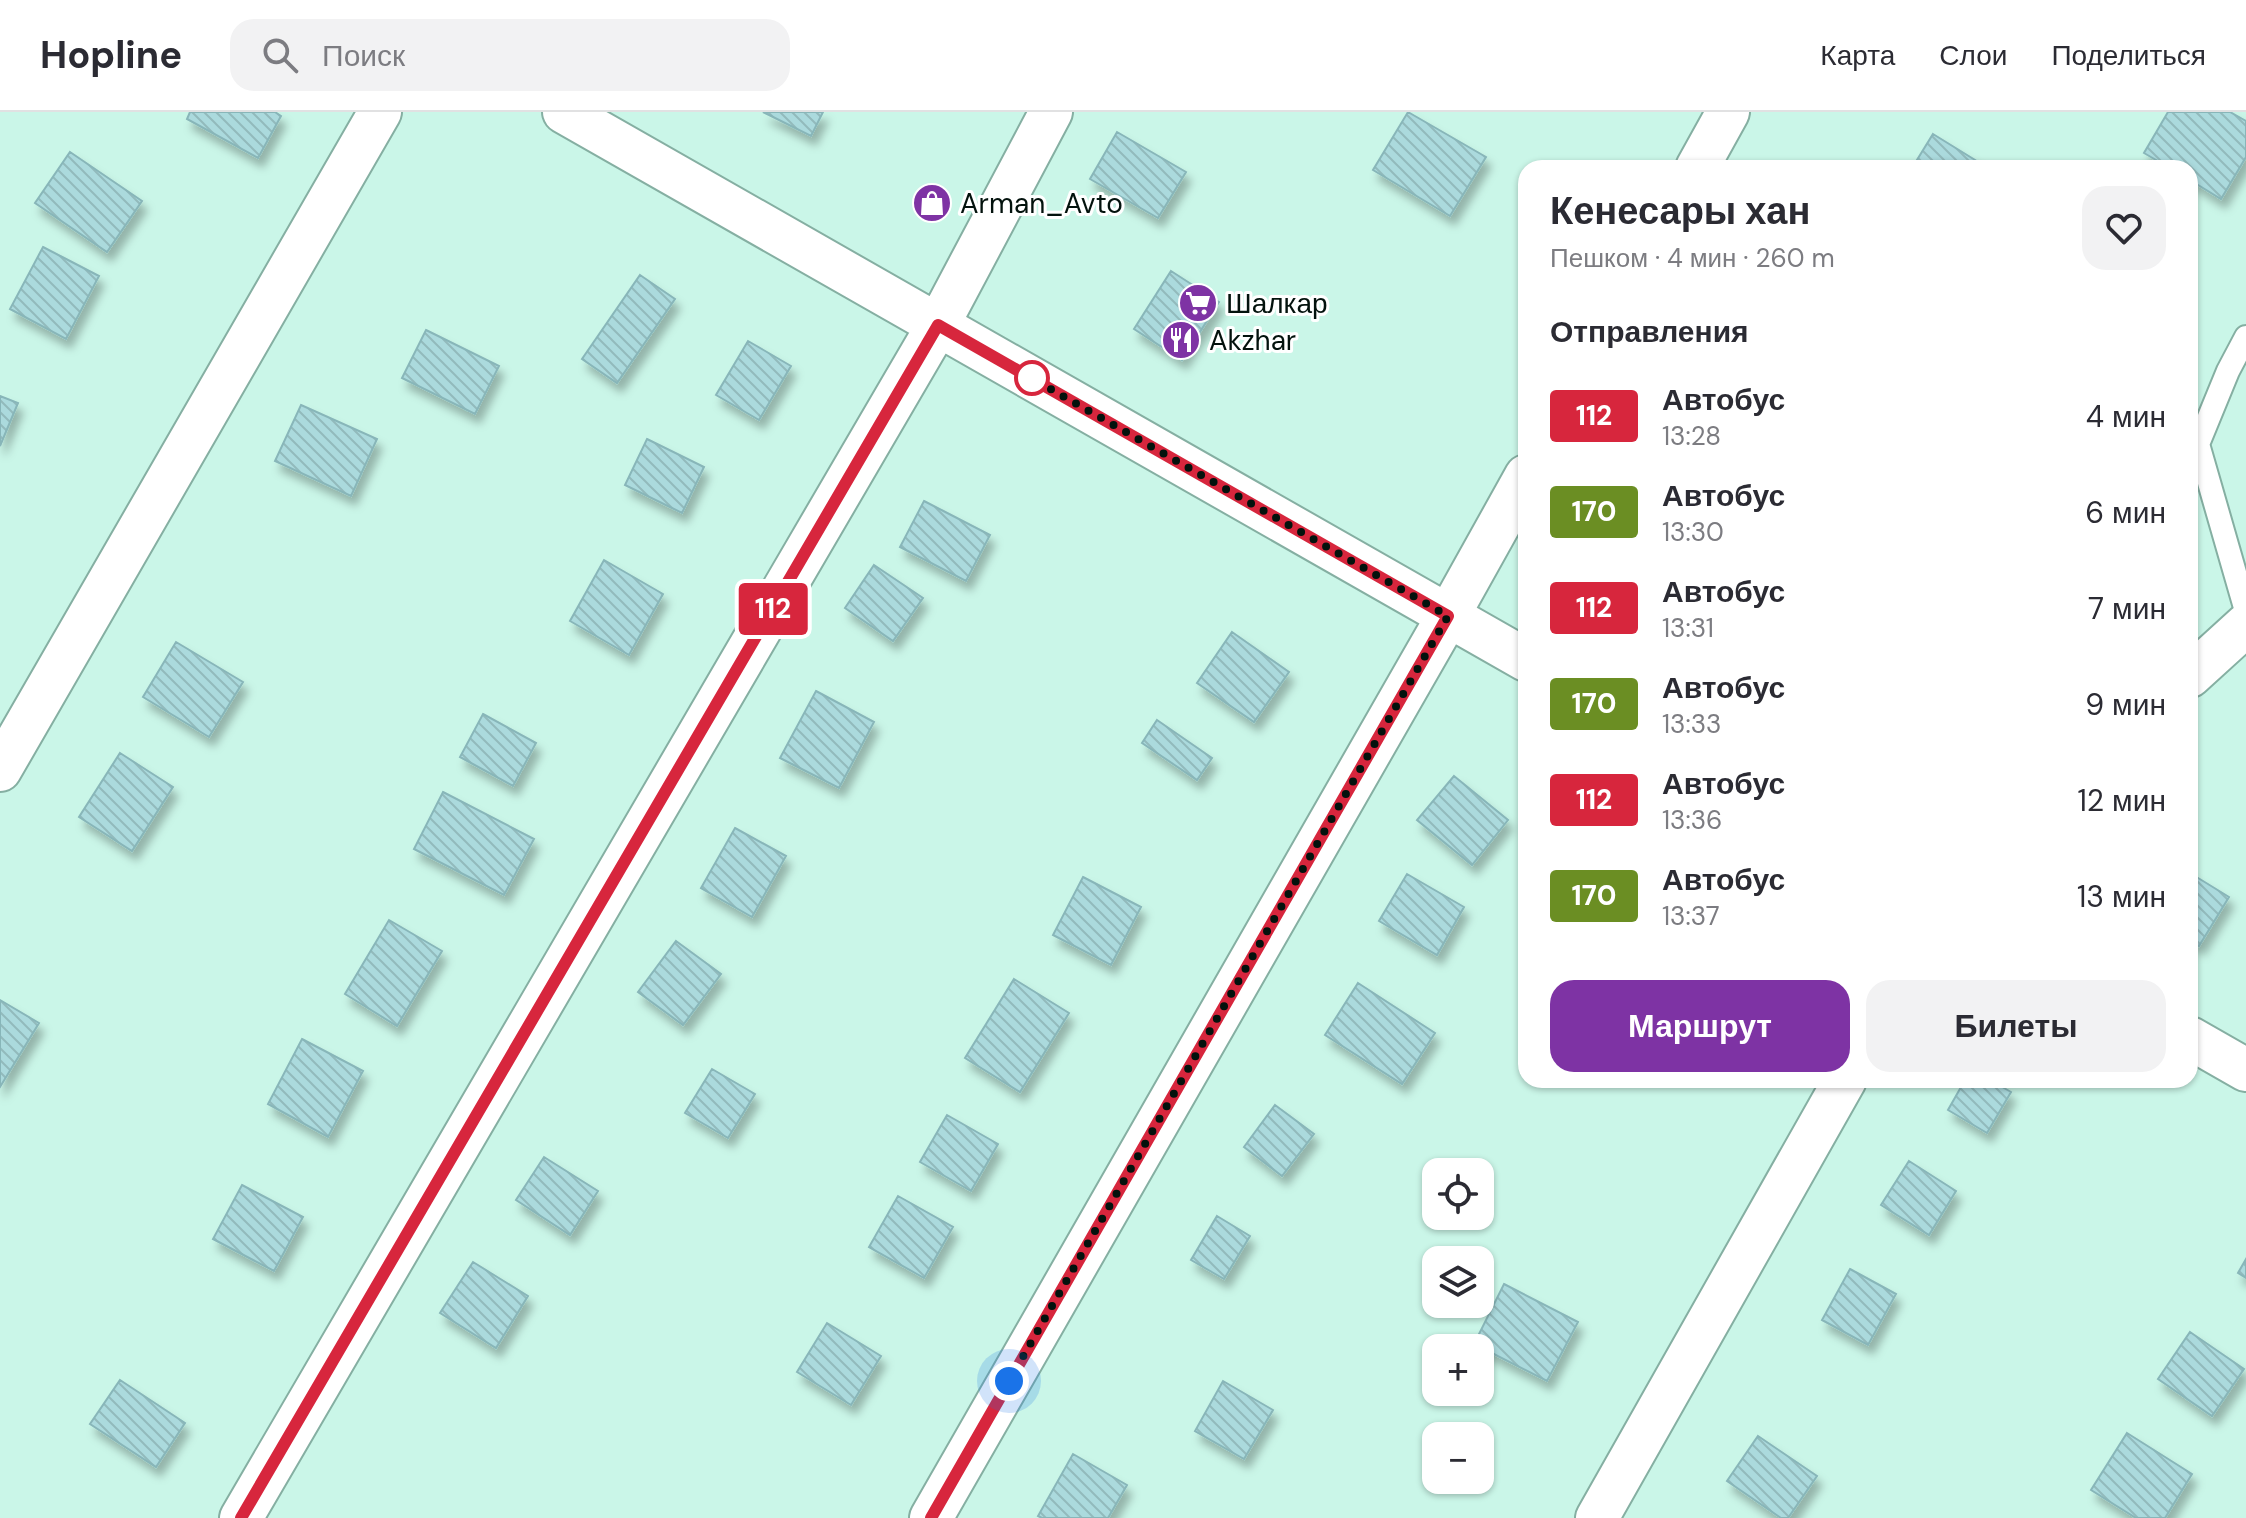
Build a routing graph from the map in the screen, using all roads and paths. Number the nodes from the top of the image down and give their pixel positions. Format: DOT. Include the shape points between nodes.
graph roads {
  1 [pos="380,112"];
  2 [pos="564,112"];
  3 [pos="1051,112"];
  4 [pos="1728,112"];
  5 [pos="1701,160"];
  6 [pos="938,325"];
  7 [pos="2246,337"];
  8 [pos="1518,490"];
  9 [pos="2246,611"];
  10 [pos="1448,616"];
  11 [pos="2246,625"];
  12 [pos="1518,655"];
  13 [pos="2198,669"];
  14 [pos="0,770"];
  15 [pos="2198,1043"];
  16 [pos="2246,1070"];
  17 [pos="1840,1088"];
  18 [pos="241,1518"];
  19 [pos="931,1518"];
  20 [pos="1597,1518"];
  1 -- 14 [label="street"];
  2 -- 6 [label="street"];
  3 -- 6 [label="street"];
  4 -- 5 [label="street"];
  6 -- 10 [label="street"];
  6 -- 18 [label="street"];
  7 -- 9 [label="lane" via="2198,444"];
  8 -- 10 [label="street"];
  10 -- 12 [label="street"];
  10 -- 19 [label="street"];
  11 -- 13 [label="street"];
  15 -- 16 [label="street"];
  17 -- 20 [label="street"];
}
